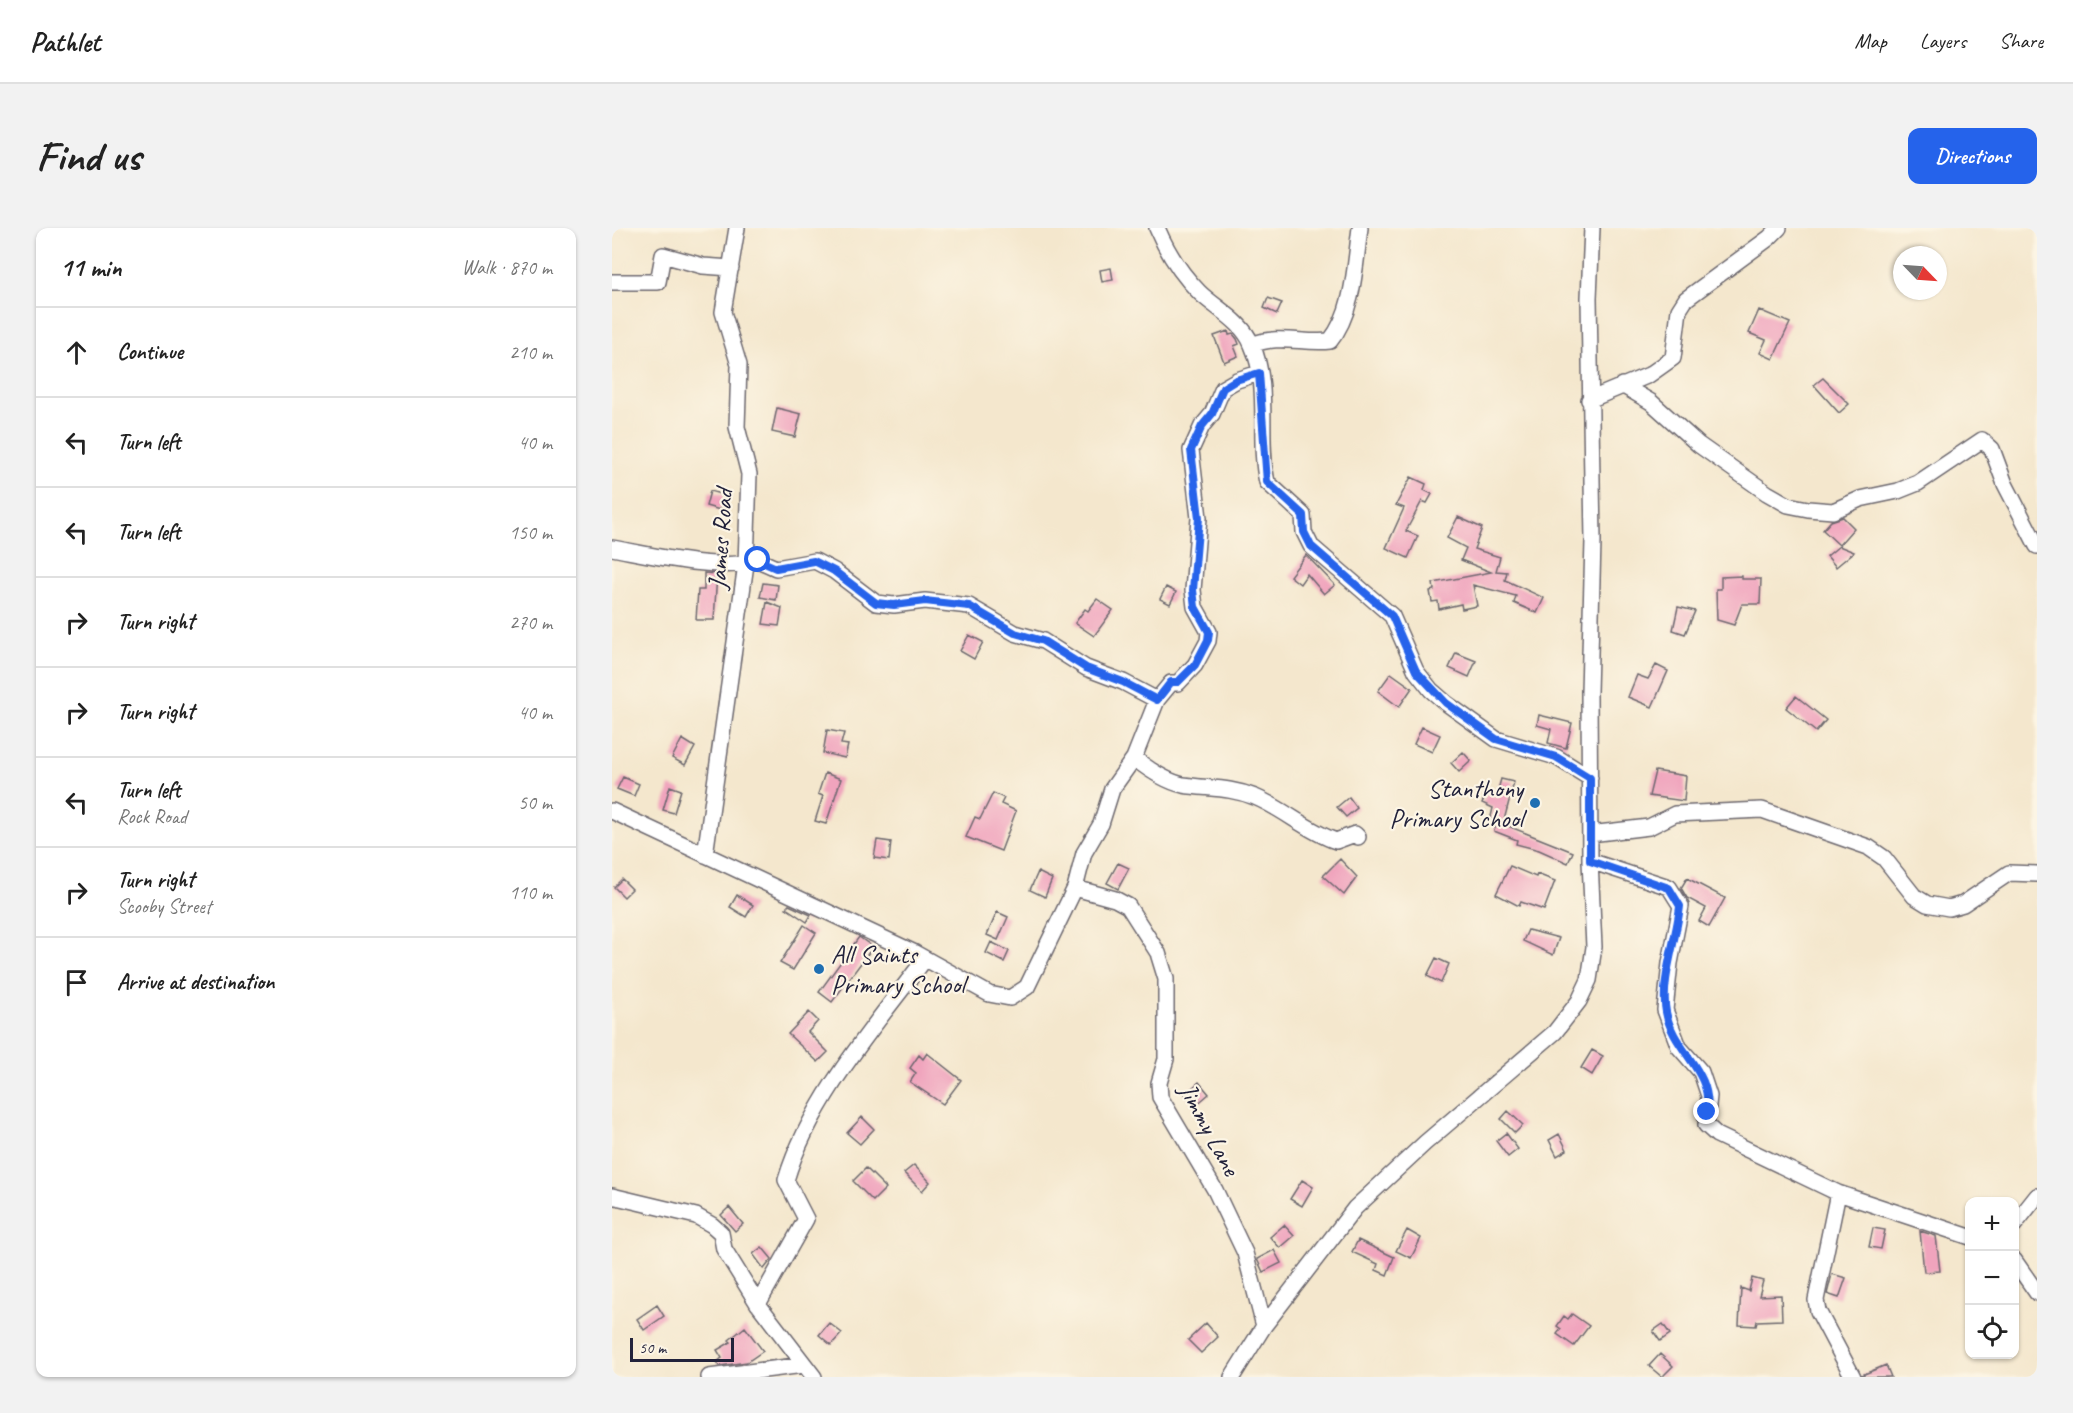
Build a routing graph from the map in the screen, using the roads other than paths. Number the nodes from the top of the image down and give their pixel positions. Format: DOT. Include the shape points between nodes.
graph roads {
  1 [pos="737,228"];
  2 [pos="1157,228"];
  3 [pos="1360,228"];
  4 [pos="1779,228"];
  5 [pos="1591,229"];
  6 [pos="731,268"];
  7 [pos="612,282"];
  8 [pos="1252,345"];
  9 [pos="1259,373"];
  10 [pos="1622,385"];
  11 [pos="1589,399"];
  12 [pos="2037,546"];
  13 [pos="612,548"];
  14 [pos="746,564"];
  15 [pos="1157,700"];
  16 [pos="1134,758"];
  17 [pos="1590,778"];
  18 [pos="612,811"];
  19 [pos="1590,834"];
  20 [pos="1358,837"];
  21 [pos="705,855"];
  22 [pos="1590,861"];
  23 [pos="2037,874"];
  24 [pos="1075,888"];
  25 [pos="925,959"];
  26 [pos="1838,1193"];
  27 [pos="612,1196"];
  28 [pos="2037,1196"];
  29 [pos="2019,1219"];
  30 [pos="1965,1235"];
  31 [pos="2019,1267"];
  32 [pos="2037,1293"];
  33 [pos="758,1304"];
  34 [pos="1264,1326"];
  35 [pos="809,1371"];
  36 [pos="709,1377"];
  37 [pos="1232,1377"];
  38 [pos="1853,1377"];
  1 -- 6 [label="street, James Road"];
  2 -- 8 [label="street" via="1166,250 1199,291 1241,328"];
  3 -- 8 [label="street" via="1352,288 1338,331 1330,341 1307,344 1266,339"];
  4 -- 10 [label="street" via="1686,299 1678,310 1673,358 1649,375"];
  5 -- 11 [label="street"];
  6 -- 7 [label="street" via="703,266 663,255 658,282"];
  6 -- 14 [label="street, James Road" via="723,312 739,365 737,427 749,474"];
  8 -- 9 [label="street"];
  9 -- 15 [label="street" via="1223,388 1191,450 1199,518 1193,590 1195,607 1209,632 1208,640 1191,670 1178,682 1171,682"];
  9 -- 17 [label="street" via="1267,482 1303,515 1304,532 1311,546 1392,616 1416,671 1446,703 1496,739 1556,757"];
  10 -- 11 [label="street"];
  10 -- 12 [label="street" via="1651,402 1699,445 1767,493 1808,509 1833,511 1860,499 1898,491 1918,483 1982,440 1992,449"];
  11 -- 17 [label="street" via="1593,541"];
  13 -- 14 [label="street" via="680,560"];
  14 -- 15 [label="street" via="758,560 776,568 814,561 885,606 925,601 969,606 1015,633 1043,641 1086,668"];
  14 -- 21 [label="street, James Road"];
  15 -- 16 [label="street"];
  16 -- 20 [label="street" via="1155,773 1182,784 1232,788 1257,798 1326,838 1336,841 1355,834"];
  16 -- 24 [label="street" via="1112,789 1101,824 1084,853"];
  17 -- 19 [label="street"];
  18 -- 21 [label="street"];
  19 -- 22 [label="street"];
  19 -- 23 [label="street" via="1649,827 1675,814 1762,810 1868,847 1884,858 1914,896 1927,904 1949,908 1963,904 2009,873"];
  21 -- 25 [label="street"];
  22 -- 26 [label="street" via="1669,888 1680,906 1665,1010 1679,1047 1704,1080 1709,1096 1706,1125 1717,1135"];
  22 -- 34 [label="street" via="1593,963 1579,1001 1555,1032 1355,1208"];
  24 -- 25 [label="street" via="1027,987 1010,998 989,994"];
  24 -- 34 [label="street, Jimmy Lane" via="1128,906 1158,952 1166,979 1166,1059 1159,1083 1160,1098 1215,1190 1245,1253"];
  25 -- 33 [label="street" via="857,1050 794,1156 786,1180 806,1219"];
  26 -- 30 [label="street"];
  26 -- 38 [label="street" via="1816,1300"];
  27 -- 33 [label="street" via="696,1216 712,1225 721,1233 724,1249"];
  28 -- 29 [label="street"];
  31 -- 32 [label="street"];
  33 -- 35 [label="street"];
  34 -- 37 [label="street"];
  35 -- 36 [label="street"];
}
